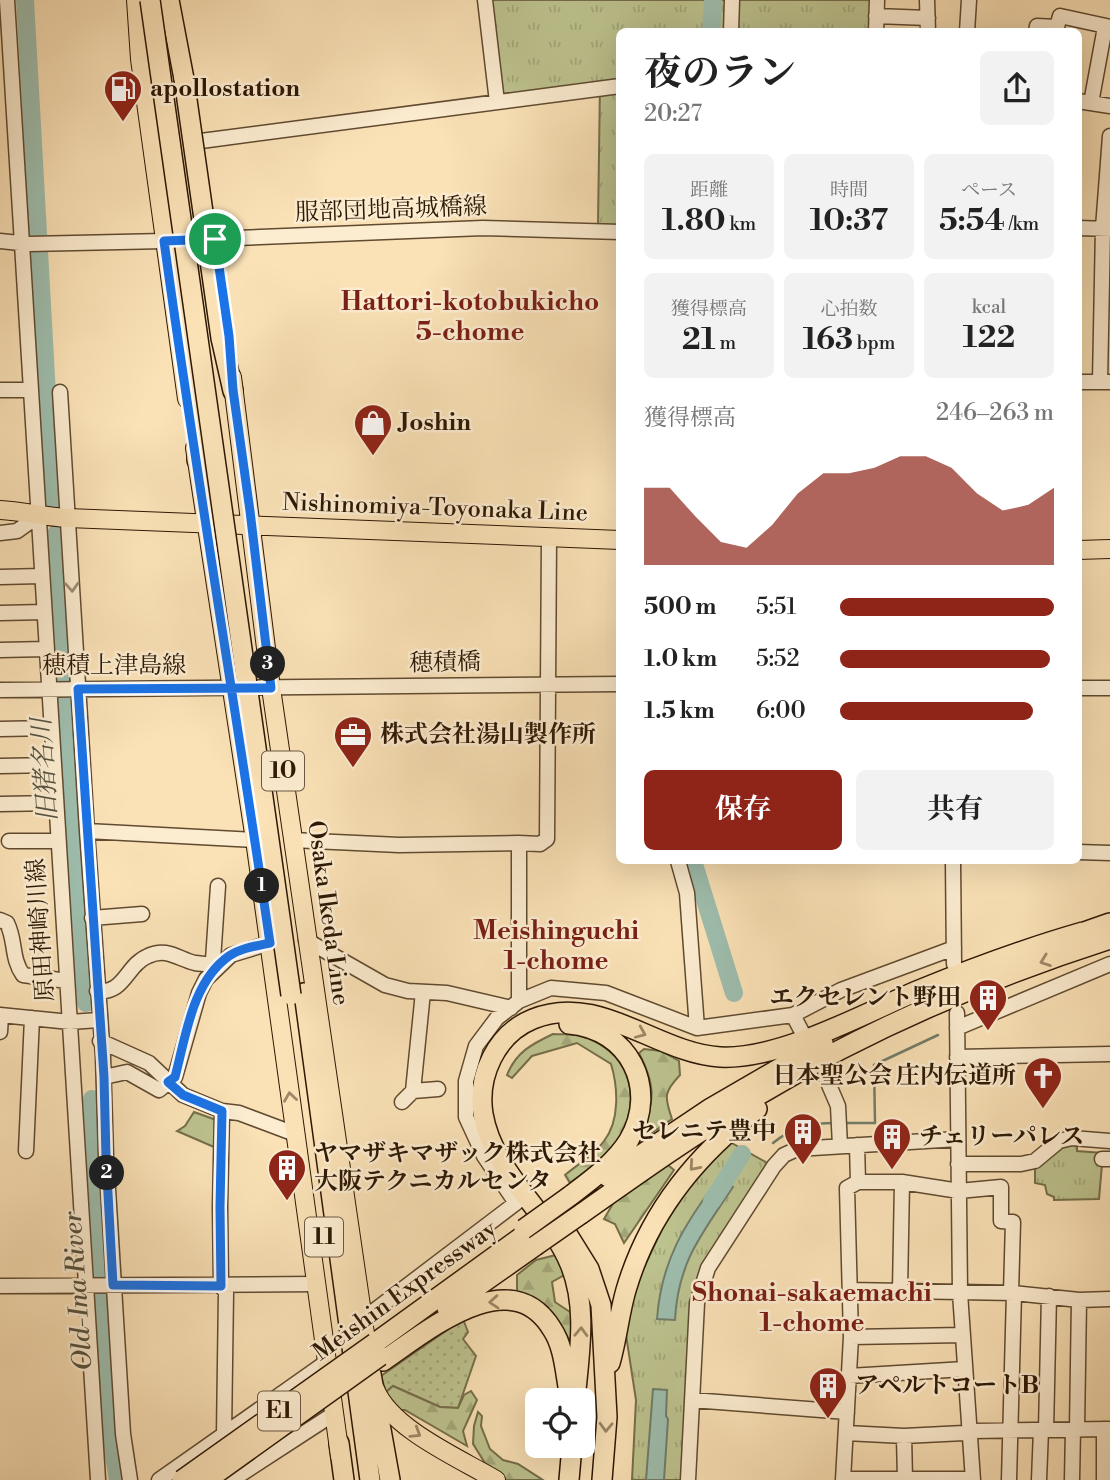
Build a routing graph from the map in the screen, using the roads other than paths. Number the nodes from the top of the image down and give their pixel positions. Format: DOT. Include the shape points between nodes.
graph roads {
  1 [pos="7,0"];
  2 [pos="136,0"];
  3 [pos="147,0"];
  4 [pos="162,0"];
  5 [pos="169,0"];
  6 [pos="175,0"];
  7 [pos="485,0"];
  8 [pos="732,0"];
  9 [pos="877,0"];
  10 [pos="927,0"];
  11 [pos="969,0"];
  12 [pos="877,16"];
  13 [pos="928,25"];
  14 [pos="1107,27"];
  15 [pos="731,28"];
  16 [pos="876,28"];
  17 [pos="967,28"];
  18 [pos="1037,28"];
  19 [pos="6,78"];
  20 [pos="616,87"];
  21 [pos="497,102"];
  22 [pos="1085,102"];
  23 [pos="1110,106"];
  24 [pos="1110,136"];
  25 [pos="201,141"];
  26 [pos="1082,228"];
  27 [pos="1107,228"];
  28 [pos="616,232"];
  29 [pos="215,239"];
  30 [pos="164,241"];
  31 [pos="0,242"];
  32 [pos="25,244"];
  33 [pos="1105,306"];
  34 [pos="1082,382"];
  35 [pos="1105,382"];
  36 [pos="0,390"];
  37 [pos="30,390"];
  38 [pos="233,390"];
  39 [pos="60,392"];
  40 [pos="197,460"];
  41 [pos="0,510"];
  42 [pos="38,516"];
  43 [pos="68,519"];
  44 [pos="0,521"];
  45 [pos="206,524"];
  46 [pos="252,526"];
  47 [pos="0,533"];
  48 [pos="549,538"];
  49 [pos="616,540"];
  50 [pos="1082,550"];
  51 [pos="1110,550"];
  52 [pos="41,576"];
  53 [pos="0,577"];
  54 [pos="44,612"];
  55 [pos="0,613"];
  56 [pos="46,649"];
  57 [pos="0,650"];
  58 [pos="616,684"];
  59 [pos="548,685"];
  60 [pos="271,688"];
  61 [pos="1082,688"];
  62 [pos="1110,688"];
  63 [pos="53,689"];
  64 [pos="76,689"];
  65 [pos="231,689"];
  66 [pos="0,690"];
  67 [pos="51,728"];
  68 [pos="0,729"];
  69 [pos="54,765"];
  70 [pos="0,766"];
  71 [pos="56,803"];
  72 [pos="0,804"];
  73 [pos="87,831"];
  74 [pos="255,840"];
  75 [pos="292,840"];
  76 [pos="9,841"];
  77 [pos="58,841"];
  78 [pos="519,844"];
  79 [pos="1082,852"];
  80 [pos="1110,853"];
  81 [pos="679,864"];
  82 [pos="953,864"];
  83 [pos="218,886"];
  84 [pos="142,914"];
  85 [pos="92,918"];
  86 [pos="0,920"];
  87 [pos="1110,923"];
  88 [pos="1083,932"];
  89 [pos="1110,939"];
  90 [pos="306,940"];
  91 [pos="270,943"];
  92 [pos="954,948"];
  93 [pos="954,964"];
  94 [pos="1110,964"];
  95 [pos="216,967"];
  96 [pos="1001,978"];
  97 [pos="67,981"];
  98 [pos="97,991"];
  99 [pos="423,992"];
  100 [pos="298,994"];
  101 [pos="515,1004"];
  102 [pos="1,1015"];
  103 [pos="793,1015"];
  104 [pos="32,1018"];
  105 [pos="99,1020"];
  106 [pos="70,1022"];
  107 [pos="697,1028"];
  108 [pos="0,1031"];
  109 [pos="802,1032"];
  110 [pos="100,1041"];
  111 [pos="1110,1054"];
  112 [pos="957,1057"];
  113 [pos="104,1077"];
  114 [pos="826,1078"];
  115 [pos="168,1082"];
  116 [pos="438,1089"];
  117 [pos="414,1091"];
  118 [pos="402,1102"];
  119 [pos="222,1111"];
  120 [pos="295,1134"];
  121 [pos="958,1139"];
  122 [pos="1110,1141"];
  123 [pos="857,1145"];
  124 [pos="840,1146"];
  125 [pos="26,1151"];
  126 [pos="958,1164"];
  127 [pos="858,1182"];
  128 [pos="902,1182"];
  129 [pos="959,1191"];
  130 [pos="575,1204"];
  131 [pos="529,1236"];
  132 [pos="317,1284"];
  133 [pos="89,1285"];
  134 [pos="111,1285"];
  135 [pos="0,1286"];
  136 [pos="221,1286"];
  137 [pos="850,1290"];
  138 [pos="900,1292"];
  139 [pos="960,1293"];
  140 [pos="1012,1293"];
  141 [pos="1049,1296"];
  142 [pos="1110,1299"];
  143 [pos="1079,1300"];
  144 [pos="362,1320"];
  145 [pos="963,1335"];
  146 [pos="851,1337"];
  147 [pos="377,1359"];
  148 [pos="328,1361"];
  149 [pos="965,1369"];
  150 [pos="606,1374"];
  151 [pos="849,1376"];
  152 [pos="570,1388"];
  153 [pos="574,1388"];
  154 [pos="358,1393"];
  155 [pos="692,1401"];
  156 [pos="847,1412"];
  157 [pos="335,1413"];
  158 [pos="1075,1429"];
  159 [pos="1107,1429"];
  160 [pos="1012,1430"];
  161 [pos="1043,1430"];
  162 [pos="969,1432"];
  163 [pos="846,1433"];
  164 [pos="224,1434"];
  165 [pos="904,1436"];
  166 [pos="382,1437"];
  167 [pos="339,1443"];
  168 [pos="571,1458"];
  169 [pos="230,1473"];
  170 [pos="98,1480"];
  171 [pos="131,1480"];
  172 [pos="159,1480"];
  173 [pos="182,1480"];
  174 [pos="207,1480"];
  175 [pos="343,1480"];
  176 [pos="358,1480"];
  177 [pos="370,1480"];
  178 [pos="379,1480"];
  179 [pos="390,1480"];
  180 [pos="397,1480"];
  181 [pos="496,1480"];
  182 [pos="569,1480"];
  183 [pos="602,1480"];
  184 [pos="688,1480"];
  185 [pos="842,1480"];
  186 [pos="905,1480"];
  187 [pos="973,1480"];
  188 [pos="1009,1480"];
  189 [pos="1039,1480"];
  190 [pos="1072,1480"];
  191 [pos="1104,1480"];
  1 -- 19 [label="street, 原田神崎川線"];
  2 -- 30 [label="main road, 10"];
  3 -- 40 [label="highway, 11" via="150,84 200,432"];
  3 -- 100 [label="highway, 11, bridge"];
  4 -- 100 [label="highway, 11"];
  5 -- 38 [label="highway, bridge"];
  6 -- 25 [label="main road, Osaka Ikeda Line / 10"];
  7 -- 21 [label="street"];
  8 -- 15 [label="street"];
  9 -- 12 [label="street"];
  10 -- 13 [label="street"];
  11 -- 17 [label="street"];
  12 -- 13 [label="street"];
  12 -- 16 [label="street"];
  14 -- 18 [label="street" via="1060,16 1057,27"];
  14 -- 22 [label="street"];
  19 -- 32 [label="street, 原田神崎川線"];
  20 -- 21 [label="street"];
  21 -- 25 [label="street"];
  22 -- 23 [label="street"];
  24 -- 27 [label="street"];
  25 -- 29 [label="main road, Osaka Ikeda Line / 10"];
  26 -- 27 [label="street"];
  27 -- 33 [label="street"];
  28 -- 29 [label="street, 服部団地高城橋線" via="483,228"];
  29 -- 30 [label="street, 服部団地高城橋線"];
  29 -- 38 [label="main road, Osaka Ikeda Line / 10"];
  30 -- 32 [label="street, 服部団地高城橋線"];
  30 -- 40 [label="main road, 10"];
  31 -- 32 [label="street, 服部団地高城橋線"];
  32 -- 37 [label="street, 原田神崎川線"];
  33 -- 35 [label="street"];
  34 -- 35 [label="street"];
  36 -- 37 [label="street"];
  37 -- 42 [label="street, 原田神崎川線"];
  38 -- 46 [label="main road, Osaka Ikeda Line / 10"];
  39 -- 43 [label="street"];
  40 -- 45 [label="main road, 10"];
  41 -- 42 [label="main road, Nishinomiya-Toyonaka Line"];
  42 -- 43 [label="main road, Nishinomiya-Toyonaka Line"];
  42 -- 44 [label="main road, Nishinomiya-Toyonaka Line" via="25,522"];
  42 -- 47 [label="street" via="17,531"];
  42 -- 52 [label="street, 原田神崎川線"];
  43 -- 45 [label="main road, Nishinomiya-Toyonaka Line"];
  43 -- 64 [label="street, one-way"];
  45 -- 46 [label="main road, Nishinomiya-Toyonaka Line"];
  45 -- 65 [label="main road, 10"];
  46 -- 48 [label="main road, Nishinomiya-Toyonaka Line"];
  46 -- 60 [label="main road, Osaka Ikeda Line / 10"];
  48 -- 49 [label="main road, Nishinomiya-Toyonaka Line"];
  48 -- 59 [label="street"];
  50 -- 51 [label="main road"];
  52 -- 53 [label="street"];
  52 -- 54 [label="street, 原田神崎川線"];
  54 -- 55 [label="street"];
  54 -- 56 [label="street, 原田神崎川線"];
  56 -- 57 [label="street"];
  56 -- 63 [label="street, 原田神崎川線"];
  58 -- 59 [label="street, 穂積橋"];
  59 -- 60 [label="street, 穂積橋"];
  59 -- 78 [label="street" via="547,839 540,844"];
  60 -- 65 [label="street, 穂積上津島線"];
  60 -- 75 [label="main road, Osaka Ikeda Line / 10"];
  61 -- 62 [label="street"];
  63 -- 64 [label="street, 穂積上津島線"];
  63 -- 66 [label="street, 穂積上津島線"];
  63 -- 67 [label="street, 原田神崎川線"];
  64 -- 65 [label="street, 穂積上津島線"];
  64 -- 73 [label="street"];
  65 -- 74 [label="main road, 10"];
  67 -- 68 [label="street"];
  67 -- 69 [label="street, 原田神崎川線"];
  69 -- 70 [label="street"];
  69 -- 71 [label="street, 原田神崎川線"];
  71 -- 72 [label="street"];
  71 -- 77 [label="street, 原田神崎川線"];
  73 -- 74 [label="street"];
  73 -- 85 [label="street"];
  74 -- 91 [label="main road, 10"];
  75 -- 78 [label="street"];
  75 -- 90 [label="main road, Osaka Ikeda Line / 10"];
  76 -- 77 [label="street"];
  77 -- 97 [label="street, 原田神崎川線"];
  78 -- 101 [label="street"];
  79 -- 80 [label="street"];
  81 -- 107 [label="street" via="687,893"];
  82 -- 92 [label="street"];
  83 -- 95 [label="street" via="212,960"];
  84 -- 85 [label="street"];
  85 -- 98 [label="street"];
  86 -- 97 [label="street" via="14,936 15,964 23,975"];
  87 -- 88 [label="highway, Meishin Expressway / E1"];
  88 -- 130 [label="highway, Meishin Expressway / E1" via="948,984 812,1049 711,1108"];
  153 -- 88 [label="highway, one-way" via="581,1317 575,1276 559,1242 499,1156 484,1117 484,1077 511,1032 534,1018 572,1012 601,1017 694,1053 748,1056 794,1043 995,960"];
  89 -- 96 [label="highway, Meishin Expressway / E1, one-way"];
  90 -- 99 [label="street" via="385,985"];
  90 -- 144 [label="main road, Osaka Ikeda Line / 10"];
  91 -- 95 [label="street" via="231,955"];
  120 -- 91 [label="main road, 10, one-way"];
  92 -- 93 [label="street"];
  92 -- 103 [label="street" via="841,990"];
  94 -- 112 [label="street" via="957,1020"];
  95 -- 98 [label="street" via="176,954 148,956 116,989"];
  95 -- 115 [label="street" via="199,993 175,1077"];
  96 -- 130 [label="highway, Meishin Expressway / E1" via="883,1029 798,1073"];
  96 -- 150 [label="highway, one-way" via="800,1080 736,1125 706,1153 675,1190 643,1246 626,1289"];
  97 -- 106 [label="street, 原田神崎川線"];
  98 -- 105 [label="street"];
  99 -- 101 [label="street"];
  99 -- 117 [label="street"];
  100 -- 154 [label="highway, 11"];
  100 -- 176 [label="highway, 11"];
  101 -- 107 [label="street" via="551,988 606,993"];
  101 -- 144 [label="street" via="497,1018 476,1046 467,1081 467,1117 484,1156 516,1203"];
  102 -- 104 [label="street"];
  102 -- 108 [label="street"];
  103 -- 107 [label="street"];
  103 -- 109 [label="street"];
  104 -- 106 [label="street"];
  104 -- 125 [label="street"];
  105 -- 106 [label="street"];
  105 -- 110 [label="street"];
  106 -- 133 [label="street, 原田神崎川線"];
  110 -- 113 [label="street"];
  110 -- 115 [label="street" via="149,1062"];
  111 -- 112 [label="street"];
  112 -- 121 [label="street"];
  113 -- 115 [label="street" via="127,1072 159,1090"];
  113 -- 134 [label="street"];
  114 -- 124 [label="street" via="838,1105"];
  115 -- 119 [label="street" via="183,1095"];
  116 -- 117 [label="street"];
  117 -- 118 [label="street"];
  119 -- 120 [label="street"];
  119 -- 136 [label="street"];
  120 -- 132 [label="main road, 10"];
  121 -- 123 [label="street"];
  121 -- 126 [label="street"];
  122 -- 126 [label="street" via="1059,1141 1035,1161 1021,1164"];
  123 -- 124 [label="street"];
  123 -- 127 [label="street"];
  124 -- 155 [label="street" via="797,1149 784,1155 708,1268 697,1303"];
  126 -- 129 [label="street"];
  127 -- 128 [label="street"];
  127 -- 137 [label="street" via="847,1188"];
  128 -- 129 [label="street"];
  128 -- 138 [label="street"];
  129 -- 139 [label="street"];
  129 -- 140 [label="street" via="1001,1187 1001,1221 1013,1222"];
  130 -- 131 [label="highway, Meishin Expressway / E1"];
  130 -- 150 [label="highway" via="627,1143 639,1116 641,1090 634,1067 613,1040 592,1028 570,1024 539,1030 513,1048 496,1079 494,1103 510,1150 579,1251 594,1281 601,1305"];
  131 -- 147 [label="highway, Meishin Expressway / E1"];
  131 -- 147 [label="highway, Meishin Expressway / E1" via="441,1295"];
  132 -- 136 [label="street"];
  132 -- 148 [label="main road, 10"];
  133 -- 134 [label="street"];
  133 -- 135 [label="street"];
  133 -- 170 [label="street, 原田神崎川線"];
  134 -- 136 [label="street"];
  134 -- 171 [label="street"];
  136 -- 164 [label="street" via="226,1292"];
  137 -- 138 [label="street"];
  137 -- 146 [label="street"];
  138 -- 139 [label="street"];
  139 -- 140 [label="street"];
  139 -- 145 [label="street"];
  140 -- 141 [label="street"];
  140 -- 160 [label="street"];
  141 -- 143 [label="street"];
  141 -- 161 [label="street"];
  142 -- 143 [label="street"];
  143 -- 158 [label="street"];
  144 -- 147 [label="main road, Osaka Ikeda Line / 10"];
  145 -- 146 [label="street"];
  145 -- 149 [label="street"];
  146 -- 151 [label="street"];
  152 -- 147 [label="highway, one-way" via="552,1329 531,1308 512,1301 492,1301 461,1311"];
  147 -- 166 [label="highway"];
  147 -- 169 [label="highway, Meishin Expressway / E1, bridge"];
  147 -- 173 [label="highway, Meishin Expressway / E1, bridge"];
  147 -- 181 [label="main road, Osaka Ikeda Line / 10, one-way" via="378,1396 389,1412"];
  148 -- 157 [label="main road, 10"];
  148 -- 164 [label="street"];
  149 -- 151 [label="street"];
  149 -- 162 [label="street"];
  150 -- 183 [label="highway, one-way"];
  151 -- 156 [label="street"];
  154 -- 177 [label="highway, 11"];
  154 -- 178 [label="highway"];
  155 -- 156 [label="street"];
  155 -- 184 [label="street"];
  156 -- 163 [label="street"];
  157 -- 167 [label="main road, 10"];
  157 -- 169 [label="street"];
  158 -- 159 [label="street"];
  158 -- 161 [label="street"];
  158 -- 190 [label="street"];
  159 -- 191 [label="street"];
  160 -- 161 [label="street"];
  160 -- 162 [label="street"];
  160 -- 188 [label="street"];
  161 -- 189 [label="street"];
  162 -- 165 [label="street"];
  162 -- 187 [label="street"];
  163 -- 165 [label="street"];
  163 -- 185 [label="street"];
  164 -- 172 [label="street"];
  165 -- 186 [label="street"];
  166 -- 179 [label="highway"];
  166 -- 180 [label="highway"];
  167 -- 175 [label="highway"];
  168 -- 182 [label="highway"];
  169 -- 174 [label="highway, Meishin Expressway / E1, bridge"];
  185 -- 186 [label="street"];
  186 -- 187 [label="street"];
}
